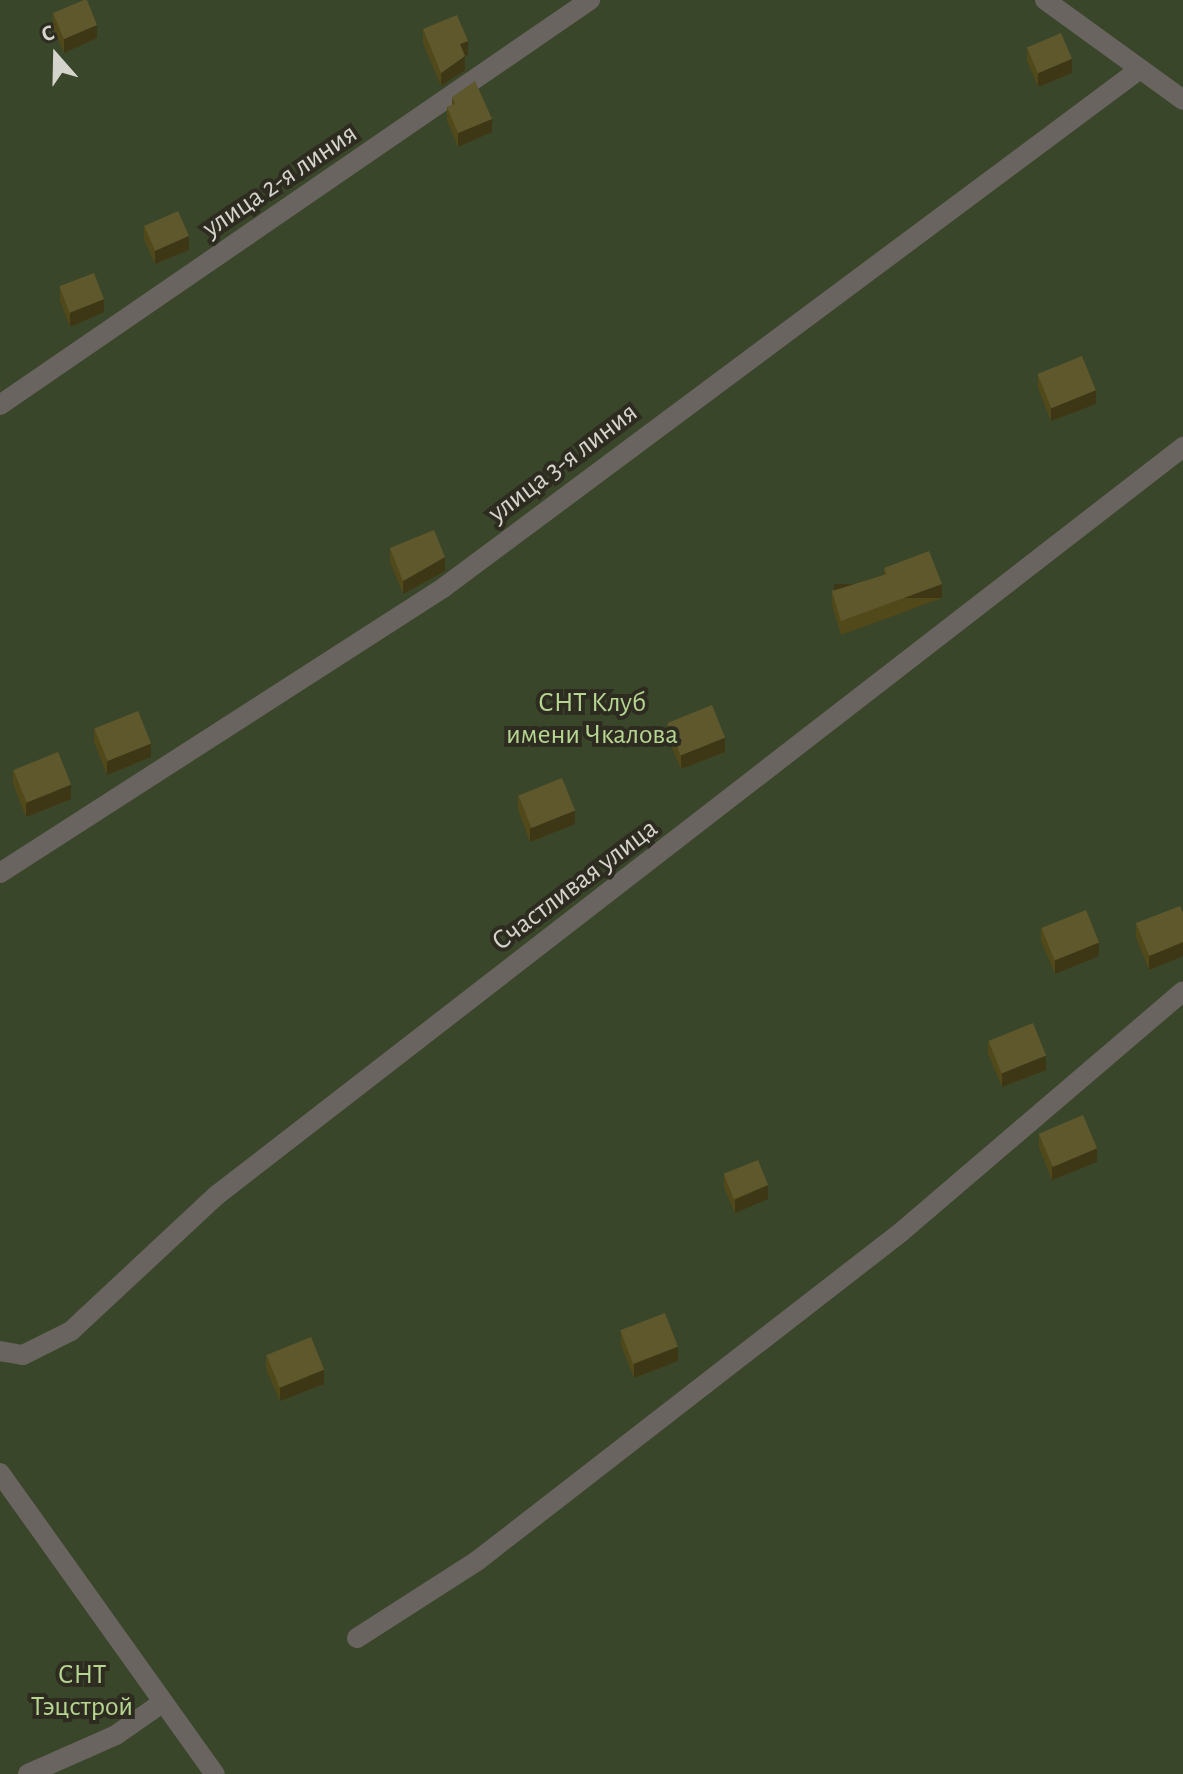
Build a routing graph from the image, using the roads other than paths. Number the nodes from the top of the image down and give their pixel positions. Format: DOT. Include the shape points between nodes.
graph roads {
  1 [pos="590,0"];
  2 [pos="1045,0"];
  3 [pos="1140,69"];
  4 [pos="1183,100"];
  5 [pos="0,405"];
  6 [pos="1183,447"];
  7 [pos="0,873"];
  8 [pos="1183,991"];
  9 [pos="0,1351"];
  10 [pos="0,1473"];
  11 [pos="357,1638"];
  12 [pos="159,1705"];
  13 [pos="28,1774"];
  14 [pos="215,1774"];
  1 -- 5 [label="street, улица 2-я линия"];
  2 -- 3 [label="street"];
  3 -- 4 [label="street"];
  3 -- 7 [label="street, улица 3-я линия" via="443,588"];
  6 -- 9 [label="street, Счастливая улица" via="217,1195 71,1331 23,1355"];
  8 -- 11 [label="street" via="900,1233 477,1561"];
  10 -- 12 [label="street"];
  12 -- 13 [label="street" via="116,1735"];
  12 -- 14 [label="street"];
}
